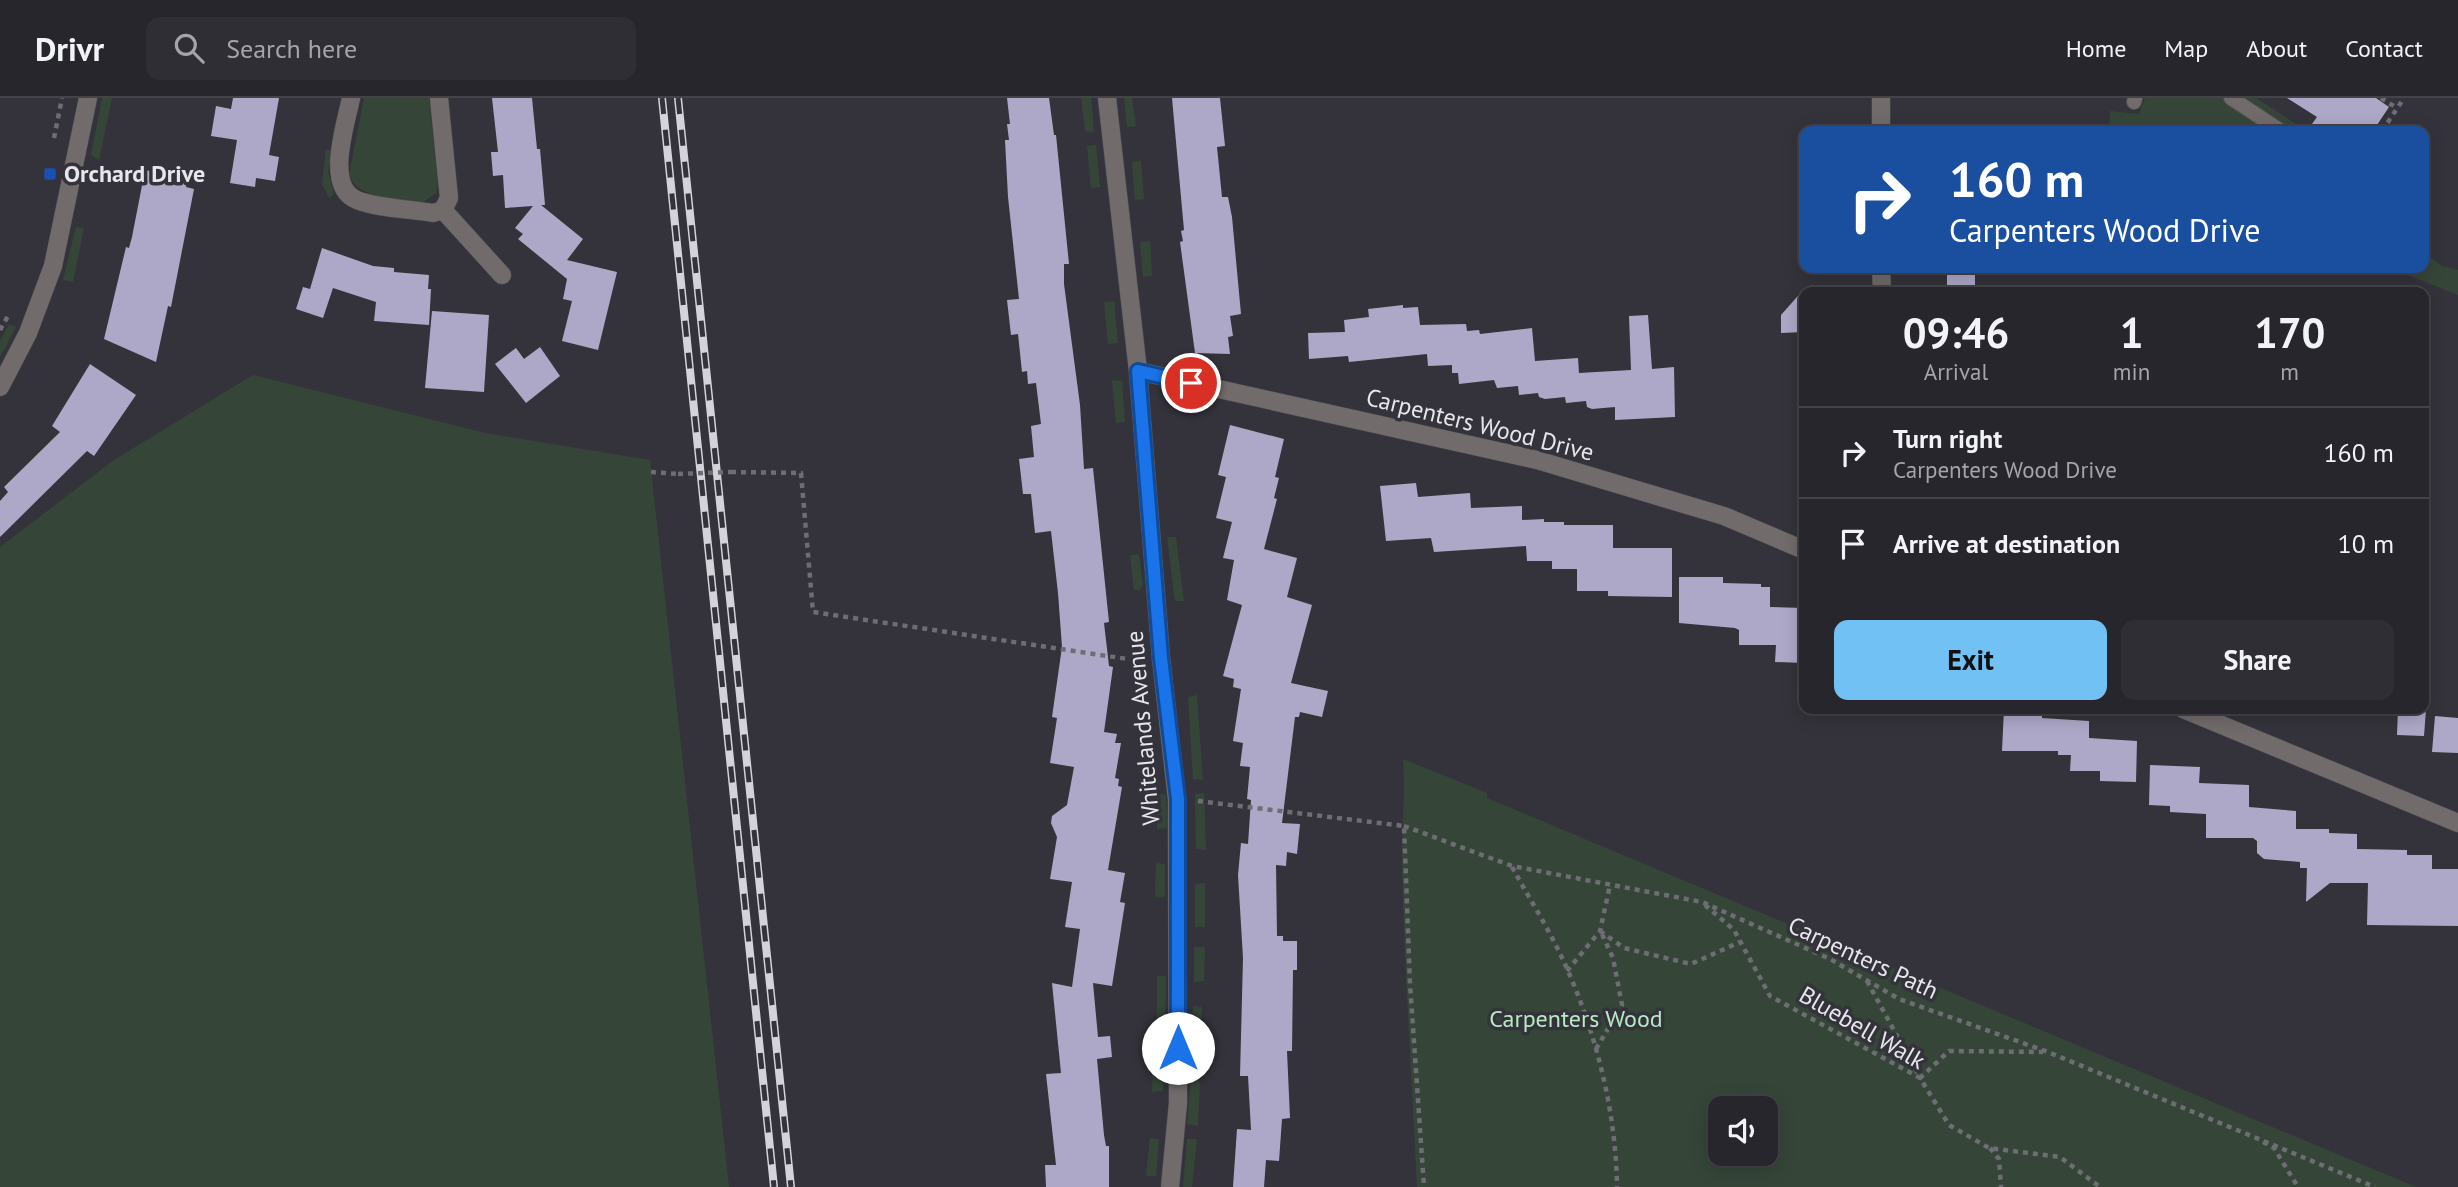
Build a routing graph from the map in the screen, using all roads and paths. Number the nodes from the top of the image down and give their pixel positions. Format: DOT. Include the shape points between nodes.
graph roads {
  1 [pos="62,98"];
  2 [pos="88,98"];
  3 [pos="351,98"];
  4 [pos="439,98"];
  5 [pos="1107,98"];
  6 [pos="1881,98"];
  7 [pos="2231,98"];
  8 [pos="2381,98"];
  9 [pos="2404,98"];
  10 [pos="2397,108"];
  11 [pos="1881,126"];
  12 [pos="2273,126"];
  13 [pos="2385,126"];
  14 [pos="53,141"];
  15 [pos="443,210"];
  16 [pos="502,275"];
  17 [pos="11,310"];
  18 [pos="0,330"];
  19 [pos="1138,371"];
  20 [pos="0,387"];
  21 [pos="651,472"];
  22 [pos="1799,548"];
  23 [pos="1161,658"];
  24 [pos="2195,714"];
  25 [pos="1178,799"];
  26 [pos="2458,823"];
  27 [pos="1404,826"];
  28 [pos="1512,866"];
  29 [pos="1610,885"];
  30 [pos="1702,902"];
  31 [pos="1600,931"];
  32 [pos="1740,942"];
  33 [pos="1567,971"];
  34 [pos="1867,981"];
  35 [pos="1596,1049"];
  36 [pos="2048,1052"];
  37 [pos="1920,1078"];
  38 [pos="2247,1133"];
  39 [pos="1989,1148"];
  40 [pos="1170,1187"];
  41 [pos="1424,1187"];
  42 [pos="1617,1187"];
  43 [pos="2001,1187"];
  44 [pos="2100,1187"];
  45 [pos="2298,1187"];
  46 [pos="2375,1187"];
  1 -- 14 [label="path"];
  2 -- 20 [label="street" via="53,266 28,333"];
  3 -- 15 [label="street" via="337,172 344,190 355,200 433,213"];
  4 -- 15 [label="street" via="449,198"];
  5 -- 19 [label="street, Whitelands Avenue"];
  6 -- 11 [label="street"];
  7 -- 12 [label="lane"];
  8 -- 10 [label="path"];
  9 -- 10 [label="path"];
  10 -- 13 [label="path"];
  15 -- 16 [label="street"];
  17 -- 18 [label="path"];
  19 -- 22 [label="street, Carpenters Wood Drive" via="1537,460 1724,516"];
  19 -- 23 [label="street, Whitelands Avenue"];
  21 -- 23 [label="path, bridge" via="802,473 813,612 1062,652 1138,661"];
  23 -- 25 [label="street, Whitelands Avenue"];
  24 -- 26 [label="street"];
  25 -- 27 [label="path, Carpenters Path"];
  25 -- 40 [label="street, Whitelands Avenue" via="1178,1103"];
  27 -- 28 [label="path, Carpenters Path"];
  27 -- 41 [label="path"];
  28 -- 29 [label="path, Carpenters Path"];
  28 -- 33 [label="path"];
  29 -- 30 [label="path, Carpenters Path"];
  29 -- 31 [label="path"];
  30 -- 32 [label="path, Bluebell Walk" via="1734,930"];
  30 -- 34 [label="path, Carpenters Path" via="1830,959"];
  31 -- 32 [label="path" via="1624,948 1691,964"];
  31 -- 33 [label="path"];
  31 -- 35 [label="path" via="1613,958 1622,1005"];
  32 -- 37 [label="path, Bluebell Walk" via="1770,996"];
  33 -- 35 [label="path"];
  34 -- 36 [label="path, Carpenters Path" via="1899,999"];
  34 -- 37 [label="path"];
  35 -- 42 [label="path" via="1617,1145"];
  36 -- 37 [label="path" via="1950,1051"];
  36 -- 38 [label="path, Carpenters Path"];
  37 -- 39 [label="path, Bluebell Walk" via="1950,1125"];
  38 -- 45 [label="path" via="2274,1148"];
  38 -- 46 [label="path, Carpenters Path"];
  39 -- 43 [label="path" via="1999,1159"];
  39 -- 44 [label="path, Bluebell Walk" via="2060,1157"];
}
